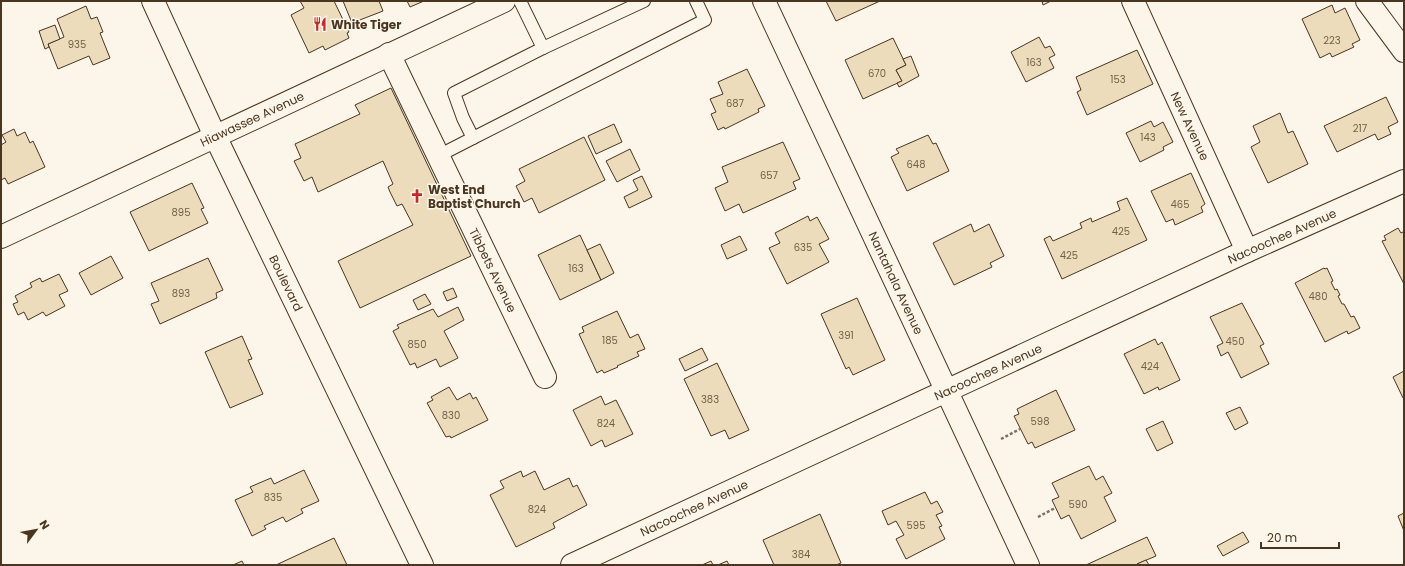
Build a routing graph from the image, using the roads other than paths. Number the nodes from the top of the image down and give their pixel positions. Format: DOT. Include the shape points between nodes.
graph roads {
  1 [pos="152,1"];
  2 [pos="504,1"];
  3 [pos="520,1"];
  4 [pos="644,1"];
  5 [pos="696,1"];
  6 [pos="764,1"];
  7 [pos="1133,1"];
  8 [pos="1367,1"];
  9 [pos="543,48"];
  10 [pos="1404,51"];
  11 [pos="389,54"];
  12 [pos="215,136"];
  13 [pos="473,138"];
  14 [pos="438,156"];
  15 [pos="1404,181"];
  16 [pos="1,237"];
  17 [pos="1247,252"];
  18 [pos="544,377"];
  19 [pos="946,391"];
  20 [pos="422,565"];
  21 [pos="572,565"];
  22 [pos="1028,565"];
  1 -- 12 [label="street, Boulevard"];
  2 -- 11 [label="street, Hiawassee Avenue"];
  3 -- 9 [label="lane"];
  4 -- 9 [label="lane"];
  5 -- 13 [label="lane" via="705,20"];
  6 -- 19 [label="street, Nantahala Avenue"];
  7 -- 17 [label="street, New Avenue"];
  8 -- 10 [label="street"];
  9 -- 13 [label="lane" via="454,93"];
  11 -- 12 [label="street, Hiawassee Avenue"];
  11 -- 14 [label="street, Tibbets Avenue"];
  12 -- 16 [label="street, Hiawassee Avenue"];
  12 -- 20 [label="street, Boulevard"];
  13 -- 14 [label="lane"];
  14 -- 18 [label="street, Tibbets Avenue"];
  15 -- 17 [label="street, Nacoochee Avenue"];
  17 -- 19 [label="street, Nacoochee Avenue"];
  19 -- 21 [label="street, Nacoochee Avenue"];
  19 -- 22 [label="street, Nantahala Avenue"];
}
